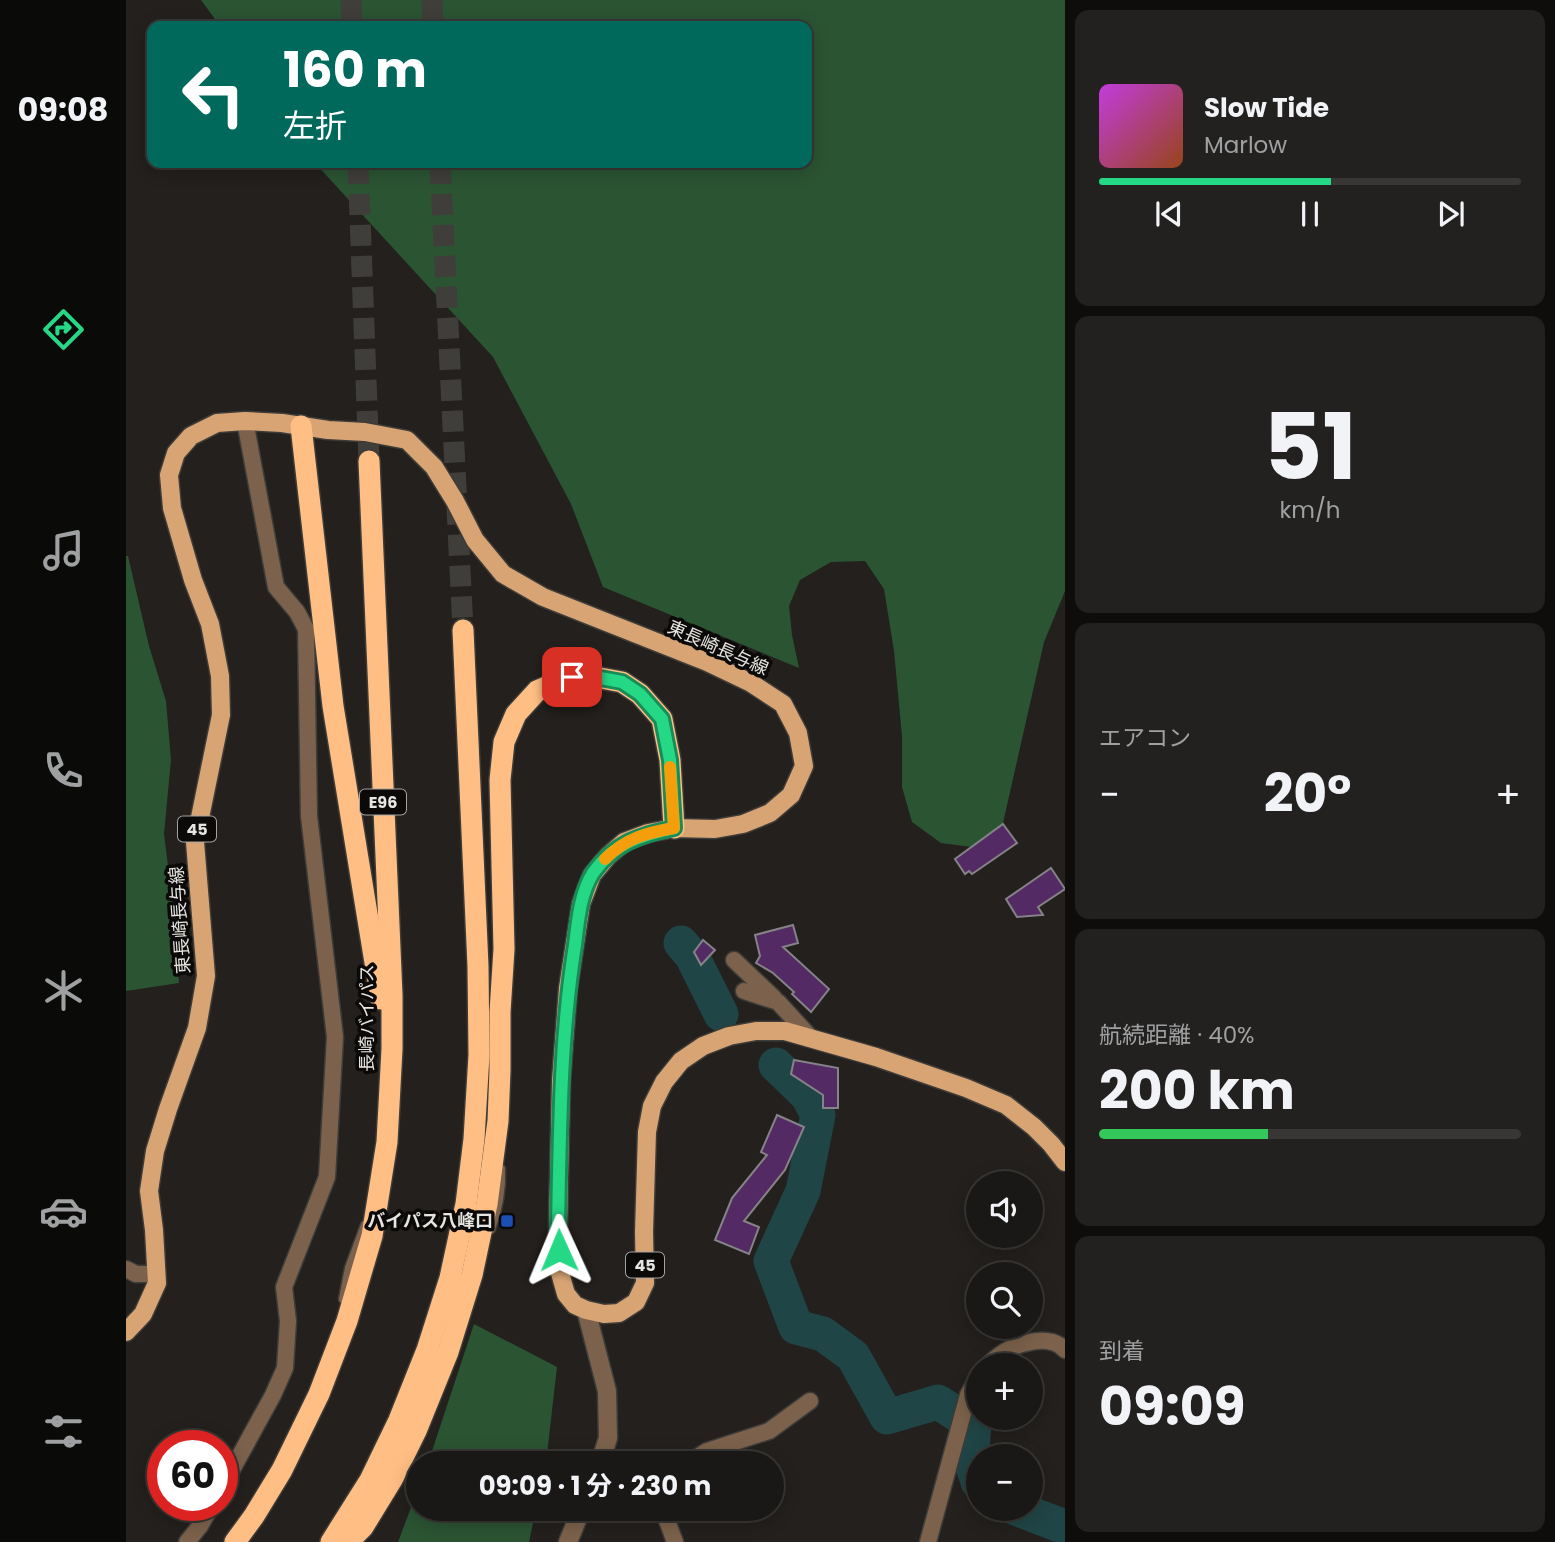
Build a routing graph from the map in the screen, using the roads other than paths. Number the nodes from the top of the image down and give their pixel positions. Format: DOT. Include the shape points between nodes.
graph roads {
  1 [pos="244,421"];
  2 [pos="301,426"];
  3 [pos="369,461"];
  4 [pos="463,630"];
  5 [pos="674,828"];
  6 [pos="474,852"];
  7 [pos="734,960"];
  8 [pos="744,991"];
  9 [pos="778,1002"];
  10 [pos="500,1012"];
  11 [pos="811,1038"];
  12 [pos="391,1049"];
  13 [pos="1065,1162"];
  14 [pos="126,1269"];
  15 [pos="157,1274"];
  16 [pos="586,1310"];
  17 [pos="126,1332"];
  18 [pos="1065,1350"];
  19 [pos="1002,1353"];
  20 [pos="810,1401"];
  21 [pos="966,1402"];
  22 [pos="604,1451"];
  23 [pos="707,1451"];
  24 [pos="238,1461"];
  25 [pos="203,1521"];
  26 [pos="577,1521"];
  27 [pos="667,1521"];
  28 [pos="187,1542"];
  29 [pos="235,1542"];
  30 [pos="331,1542"];
  31 [pos="348,1542"];
  32 [pos="568,1542"];
  33 [pos="675,1542"];
  34 [pos="928,1542"];
  1 -- 2 [label="main road, 東長崎長与線 / 45"];
  1 -- 15 [label="main road, 東長崎長与線 / 45" via="217,423 191,436 176,453 169,475 172,508 210,624 220,676 221,715 194,842 206,976 197,1028 155,1151 149,1191"];
  1 -- 24 [label="street" via="276,587 306,629 309,816 335,1037 327,1177 284,1287 288,1321 285,1368"];
  2 -- 5 [label="main road, 東長崎長与線 / 45" via="407,440 434,467 475,540 503,574 542,597 718,667 783,704 798,733 804,766 791,794 771,813 743,824"];
  2 -- 12 [label="highway" via="333,706"];
  3 -- 12 [label="highway, 長崎バイパス / E96"];
  4 -- 6 [label="highway"];
  5 -- 10 [label="highway" via="662,719 640,694 622,682 595,677 572,677 537,691 516,714 505,742 500,780 504,949"];
  5 -- 16 [label="main road, 東長崎長与線 / 45" via="624,842 592,874 581,904 561,1081 558,1226 560,1273 566,1294"];
  6 -- 10 [label="highway"];
  6 -- 30 [label="highway" via="479,1055 466,1204 450,1279 427,1350 370,1480"];
  7 -- 9 [label="street"];
  8 -- 9 [label="street"];
  9 -- 11 [label="street"];
  10 -- 31 [label="highway" via="498,1121 472,1275 416,1431 363,1527"];
  11 -- 13 [label="main road, 45" via="1006,1105 1034,1127"];
  11 -- 16 [label="main road, 45" via="786,1031 756,1031 703,1046 681,1061 652,1106 647,1132 645,1283 636,1301 619,1313"];
  12 -- 29 [label="highway, 長崎バイパス / E96" via="387,1142 372,1236 348,1321 282,1470"];
  14 -- 15 [label="street"];
  15 -- 17 [label="main road, 東長崎長与線 / 45" via="143,1314"];
  16 -- 22 [label="street" via="607,1391"];
  18 -- 19 [label="street" via="1046,1340"];
  20 -- 23 [label="street" via="769,1431"];
  21 -- 34 [label="street"];
  25 -- 28 [label="street"];
  26 -- 32 [label="street"];
  27 -- 33 [label="street"];
}
